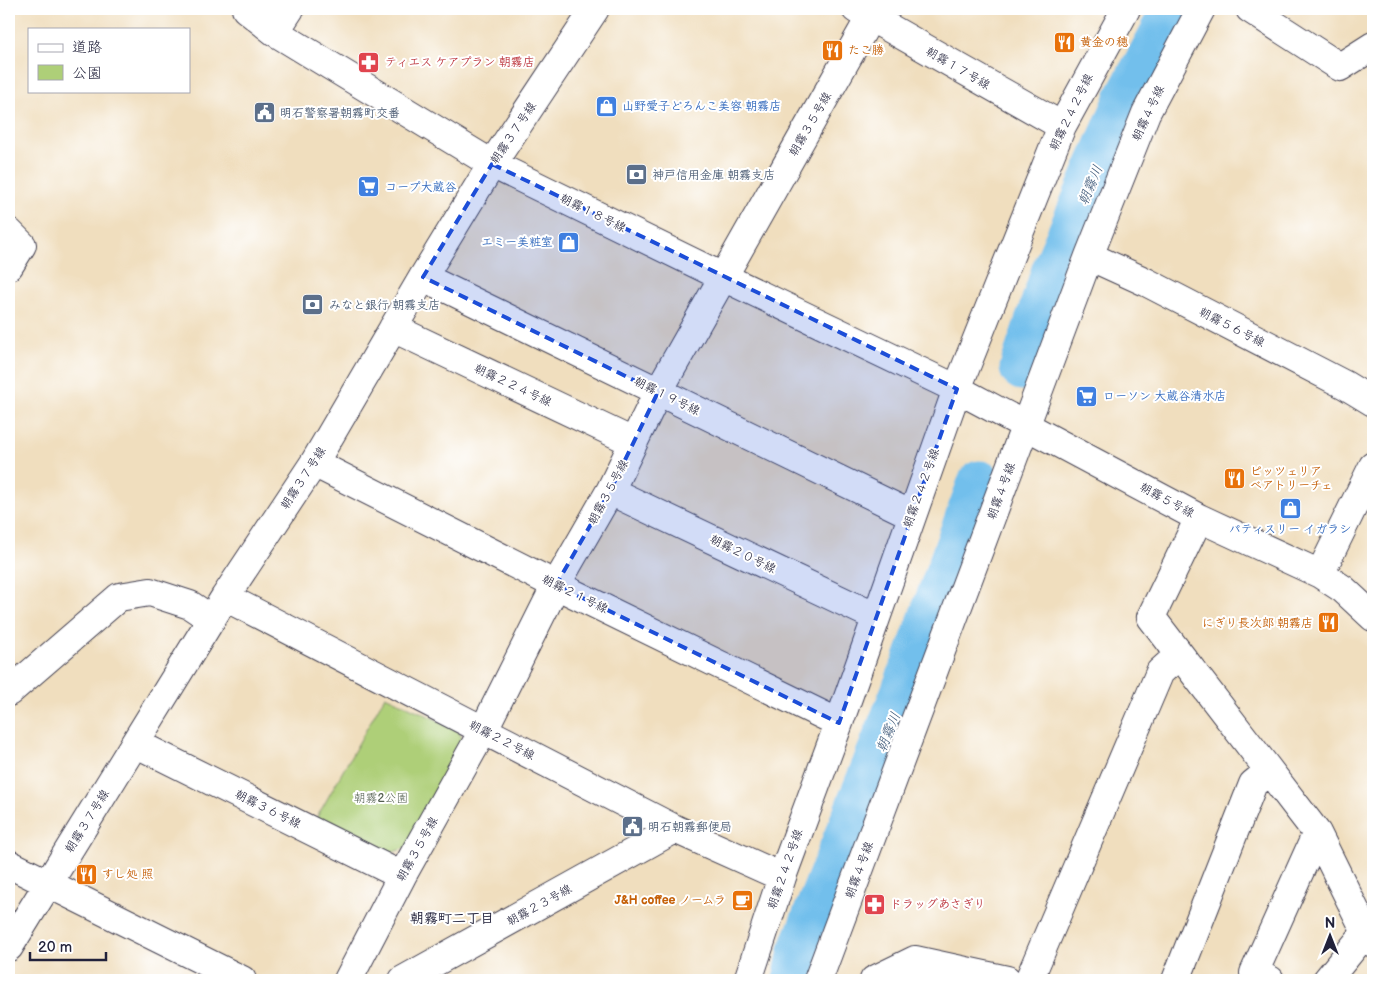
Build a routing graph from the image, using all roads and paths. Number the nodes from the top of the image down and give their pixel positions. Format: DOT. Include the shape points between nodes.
graph roads {
  1 [pos="246,9"];
  2 [pos="290,9"];
  3 [pos="1126,9"];
  4 [pos="1201,9"];
  5 [pos="1250,9"];
  6 [pos="588,11"];
  7 [pos="867,12"];
  8 [pos="275,32"];
  9 [pos="1373,46"];
  10 [pos="1062,126"];
  11 [pos="492,164"];
  12 [pos="9,232"];
  13 [pos="1089,256"];
  14 [pos="9,266"];
  15 [pos="423,277"];
  16 [pos="723,277"];
  17 [pos="393,328"];
  18 [pos="957,389"];
  19 [pos="658,392"];
  20 [pos="1373,402"];
  21 [pos="1026,424"];
  22 [pos="633,442"];
  23 [pos="314,463"];
  24 [pos="1373,466"];
  25 [pos="610,491"];
  26 [pos="912,515"];
  27 [pos="1199,518"];
  28 [pos="1320,574"];
  29 [pos="556,585"];
  30 [pos="218,608"];
  31 [pos="876,617"];
  32 [pos="1373,617"];
  33 [pos="1179,655"];
  34 [pos="9,692"];
  35 [pos="838,722"];
  36 [pos="483,731"];
  37 [pos="135,743"];
  38 [pos="1269,771"];
  39 [pos="675,830"];
  40 [pos="1317,833"];
  41 [pos="9,864"];
  42 [pos="402,876"];
  43 [pos="782,877"];
  44 [pos="48,883"];
  45 [pos="1369,938"];
  46 [pos="9,947"];
  47 [pos="916,970"];
  48 [pos="242,980"];
  49 [pos="348,980"];
  50 [pos="403,980"];
  51 [pos="748,980"];
  52 [pos="818,980"];
  53 [pos="874,980"];
  54 [pos="1007,980"];
  55 [pos="1029,980"];
  56 [pos="1176,980"];
  57 [pos="1270,980"];
  58 [pos="1327,980"];
  1 -- 8 [label="street, 朝霧１８号線"];
  2 -- 8 [label="street"];
  3 -- 10 [label="street, 朝霧２４２号線"];
  4 -- 13 [label="street, 朝霧４号線" via="1146,113"];
  5 -- 9 [label="street" via="1340,67"];
  6 -- 11 [label="street, 朝霧３７号線"];
  7 -- 10 [label="street, 朝霧１７号線"];
  7 -- 16 [label="street, 朝霧３５号線"];
  8 -- 11 [label="street, 朝霧１８号線"];
  10 -- 18 [label="street, 朝霧２４２号線"];
  11 -- 15 [label="street, 朝霧３７号線"];
  11 -- 16 [label="street, 朝霧１８号線"];
  12 -- 14 [label="street" via="22,245"];
  13 -- 20 [label="street, 朝霧５６号線" via="1146,282"];
  13 -- 21 [label="street, 朝霧４号線"];
  15 -- 17 [label="street, 朝霧３７号線"];
  15 -- 19 [label="street, 朝霧１９号線"];
  16 -- 18 [label="street, 朝霧１８号線"];
  16 -- 19 [label="street, 朝霧３５号線"];
  17 -- 22 [label="street, 朝霧２２４号線"];
  17 -- 23 [label="street, 朝霧３７号線"];
  18 -- 21 [label="street, 朝霧５号線"];
  18 -- 26 [label="street, 朝霧２４２号線"];
  19 -- 22 [label="street, 朝霧３５号線"];
  19 -- 26 [label="street, 朝霧１９号線"];
  21 -- 27 [label="street, 朝霧５号線"];
  21 -- 52 [label="street, 朝霧４号線"];
  22 -- 25 [label="street, 朝霧３５号線"];
  23 -- 29 [label="street, 朝霧２１号線"];
  23 -- 30 [label="street, 朝霧３７号線"];
  24 -- 28 [label="street"];
  25 -- 29 [label="street, 朝霧３５号線"];
  25 -- 31 [label="street, 朝霧２０号線"];
  26 -- 31 [label="street, 朝霧２４２号線"];
  27 -- 28 [label="street, 朝霧５号線"];
  27 -- 33 [label="street" via="1151,617"];
  28 -- 32 [label="street, 朝霧５号線" via="1343,589"];
  29 -- 35 [label="street, 朝霧２１号線"];
  29 -- 36 [label="street, 朝霧３５号線"];
  30 -- 34 [label="street, 朝霧２２号線" via="190,605 150,592 119,597"];
  30 -- 36 [label="street, 朝霧２２号線"];
  30 -- 37 [label="street, 朝霧３７号線"];
  31 -- 35 [label="street, 朝霧２４２号線"];
  33 -- 38 [label="street"];
  33 -- 55 [label="street" via="1160,672"];
  35 -- 43 [label="street, 朝霧２４２号線"];
  36 -- 39 [label="street, 朝霧２２号線"];
  36 -- 42 [label="street, 朝霧３５号線"];
  37 -- 42 [label="street, 朝霧３６号線"];
  37 -- 44 [label="street, 朝霧３７号線"];
  38 -- 40 [label="street"];
  38 -- 56 [label="street" via="1253,784"];
  39 -- 43 [label="street, 朝霧２２号線"];
  39 -- 50 [label="street, 朝霧２３号線"];
  40 -- 45 [label="street"];
  40 -- 57 [label="street" via="1254,973"];
  41 -- 44 [label="street"];
  42 -- 49 [label="street, 朝霧３５号線"];
  43 -- 51 [label="street, 朝霧２４２号線"];
  44 -- 46 [label="street, 朝霧３７号線"];
  44 -- 48 [label="street"];
  45 -- 58 [label="street"];
  47 -- 53 [label="street"];
  47 -- 54 [label="street"];
}
